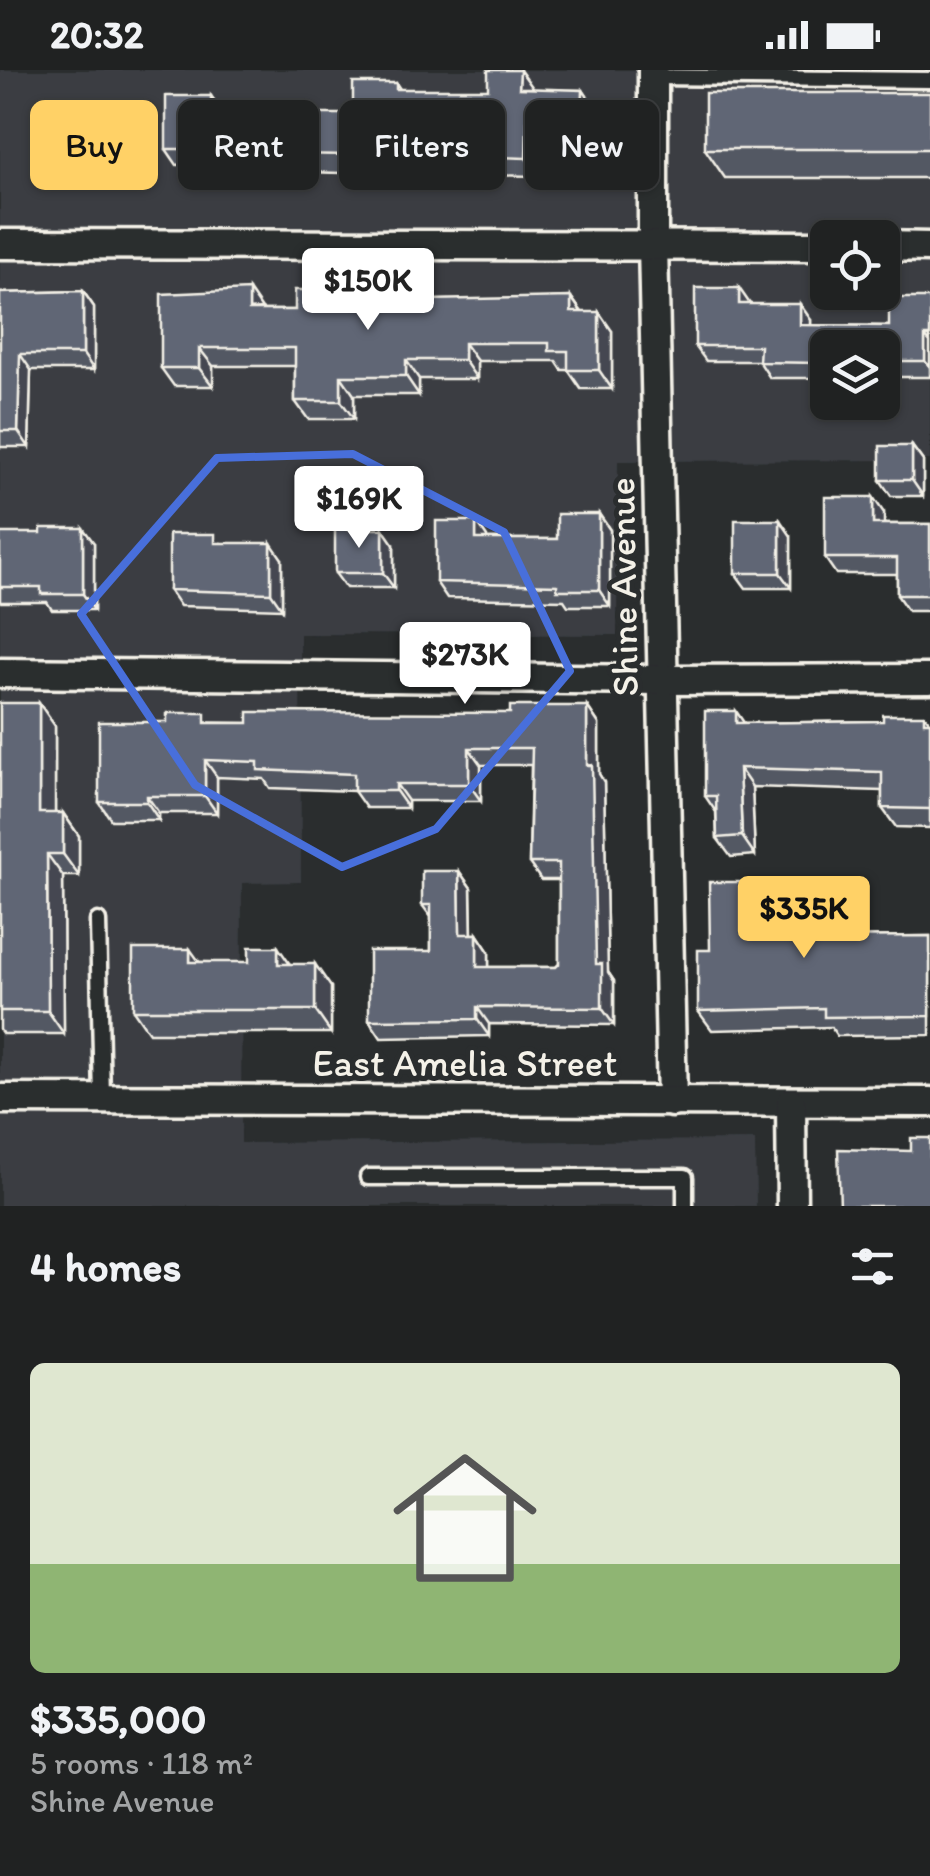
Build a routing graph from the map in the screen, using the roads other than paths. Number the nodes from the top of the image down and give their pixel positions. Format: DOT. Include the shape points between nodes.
graph roads {
  1 [pos="653,74"];
  2 [pos="930,80"];
  3 [pos="0,244"];
  4 [pos="654,244"];
  5 [pos="810,246"];
  6 [pos="900,246"];
  7 [pos="930,247"];
  8 [pos="0,673"];
  9 [pos="930,679"];
  10 [pos="662,680"];
  11 [pos="98,922"];
  12 [pos="0,1099"];
  13 [pos="102,1099"];
  14 [pos="672,1102"];
  15 [pos="930,1102"];
  16 [pos="791,1103"];
  17 [pos="368,1176"];
  18 [pos="685,1206"];
  19 [pos="792,1206"];
  1 -- 2 [label="lane"];
  1 -- 4 [label="street, Shine Avenue"];
  3 -- 4 [label="street"];
  4 -- 5 [label="street"];
  4 -- 10 [label="street, Shine Avenue"];
  6 -- 7 [label="street"];
  8 -- 10 [label="street"];
  9 -- 10 [label="street"];
  10 -- 14 [label="street, Shine Avenue"];
  11 -- 13 [label="lane"];
  12 -- 13 [label="street, East Amelia Street"];
  13 -- 14 [label="street, East Amelia Street"];
  14 -- 16 [label="street, East Amelia Street"];
  15 -- 16 [label="street, East Amelia Street"];
  16 -- 19 [label="street"];
  17 -- 18 [label="lane" via="684,1177"];
}
